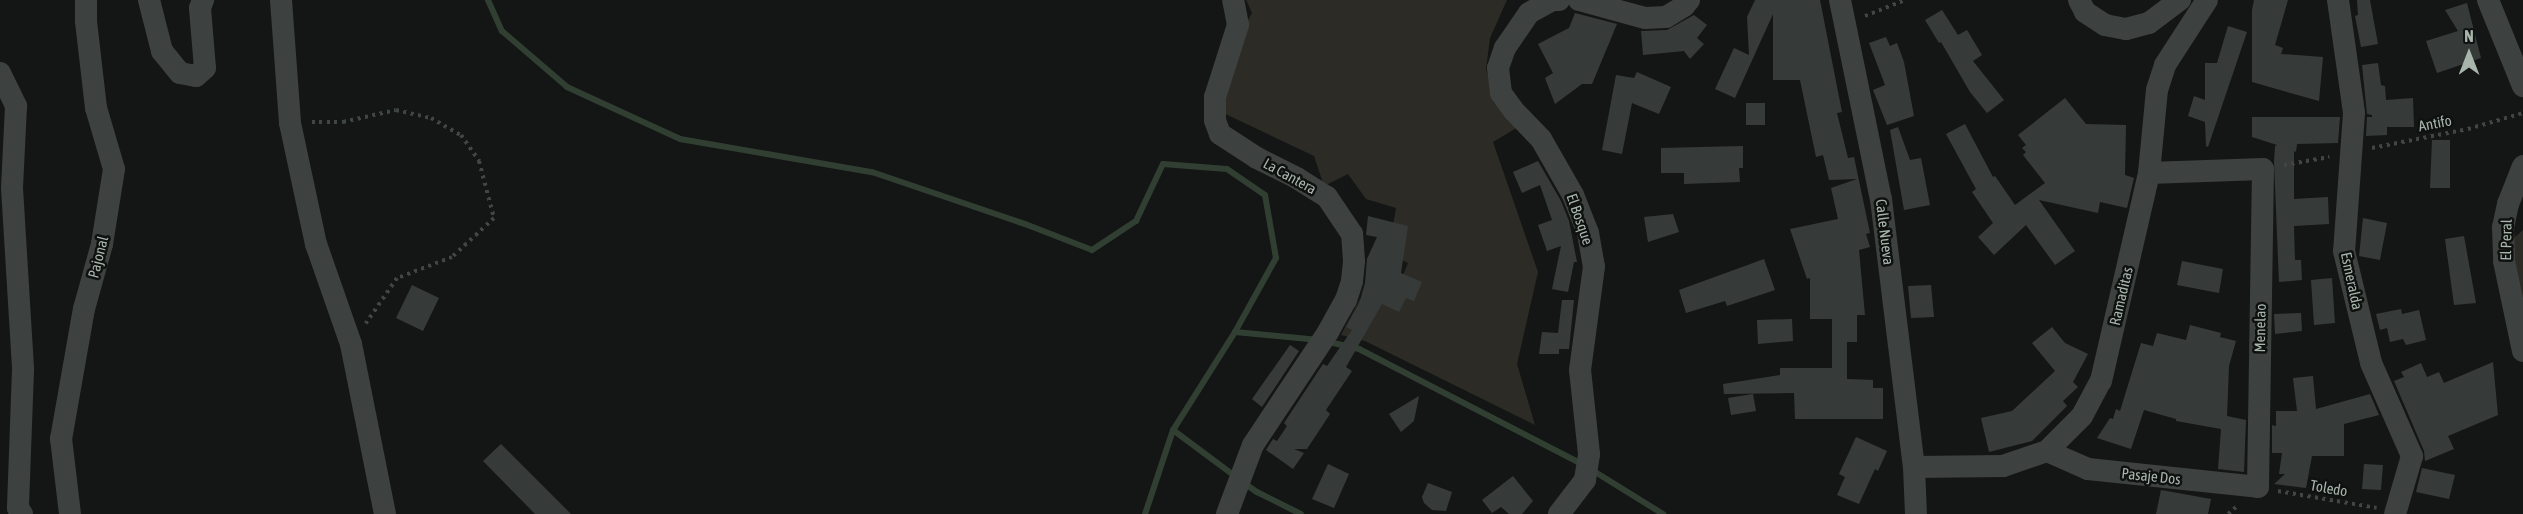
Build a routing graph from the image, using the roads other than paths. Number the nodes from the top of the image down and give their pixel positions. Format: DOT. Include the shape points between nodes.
graph roads {
  1 [pos="86,0"];
  2 [pos="149,0"];
  3 [pos="203,0"];
  4 [pos="281,0"];
  5 [pos="1233,0"];
  6 [pos="1559,0"];
  7 [pos="1579,0"];
  8 [pos="1689,0"];
  9 [pos="1840,0"];
  10 [pos="2079,0"];
  11 [pos="2180,0"];
  12 [pos="2207,0"];
  13 [pos="2338,0"];
  14 [pos="2488,0"];
  15 [pos="0,74"];
  16 [pos="2523,86"];
  17 [pos="2523,166"];
  18 [pos="2150,173"];
  19 [pos="2523,351"];
  20 [pos="2047,451"];
  21 [pos="1914,467"];
  22 [pos="2258,487"];
  23 [pos="2395,513"];
  24 [pos="22,514"];
  25 [pos="70,514"];
  26 [pos="386,514"];
  27 [pos="1227,514"];
  28 [pos="1559,514"];
  29 [pos="1916,514"];
  1 -- 25 [label="street, Pajonal" via="96,108 114,169 61,439"];
  2 -- 3 [label="street" via="162,51 180,73 196,76 205,68 200,8"];
  4 -- 26 [label="street" via="290,123 316,244 351,344"];
  5 -- 27 [label="street, La Cantera" via="1238,25 1215,97 1215,120 1220,134 1327,197 1352,234 1354,261 1346,300 1253,445"];
  6 -- 28 [label="street, El Bosque" via="1529,13 1505,48 1498,68 1501,93 1541,139 1573,195 1588,233 1593,267 1580,370 1589,454 1585,480"];
  7 -- 8 [label="street" via="1645,18 1666,17"];
  9 -- 21 [label="street, Calle Nueva" via="1881,199"];
  10 -- 11 [label="street" via="2085,12 2105,25 2126,29 2149,22"];
  12 -- 18 [label="street, Ramaditas" via="2165,65 2157,90"];
  13 -- 23 [label="street, Esmeralda" via="2354,113 2344,251 2371,363 2412,456"];
  14 -- 16 [label="street"];
  15 -- 24 [label="street" via="16,106 12,188 23,370 18,508"];
  17 -- 19 [label="street, El Peral" via="2508,204 2504,227 2504,261"];
  18 -- 20 [label="street, Ramaditas" via="2101,381 2082,416"];
  18 -- 22 [label="street, Menelao" via="2263,169"];
  20 -- 21 [label="street, Ramaditas" via="2003,466"];
  20 -- 22 [label="street, Pasaje Dos" via="2088,469"];
  21 -- 29 [label="street, Calle Nueva"];
}
